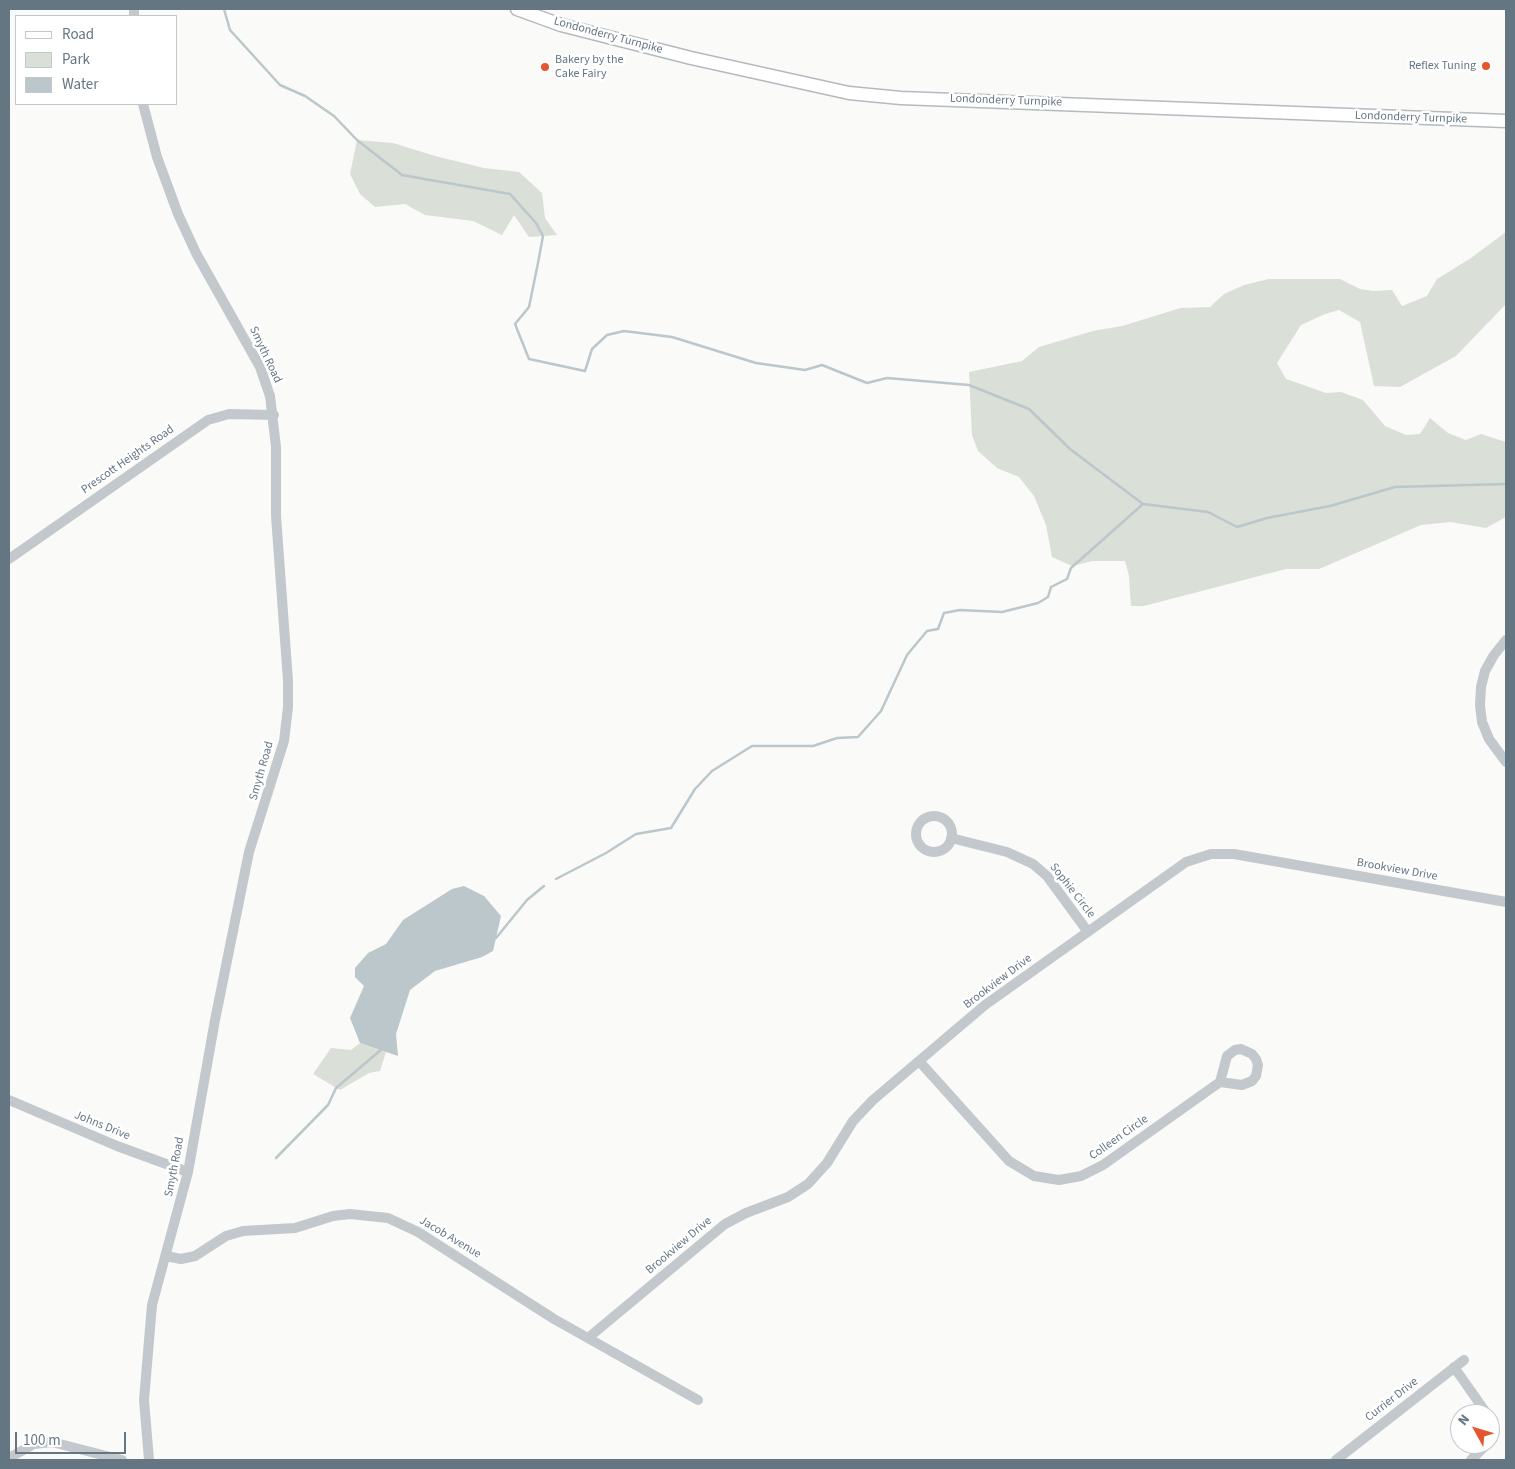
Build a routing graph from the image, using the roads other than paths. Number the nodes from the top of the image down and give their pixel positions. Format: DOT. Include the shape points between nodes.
graph roads {
  1 [pos="517,9"];
  2 [pos="143,105"];
  3 [pos="1506,121"];
  4 [pos="274,415"];
  5 [pos="9,559"];
  6 [pos="1506,640"];
  7 [pos="1506,762"];
  8 [pos="952,838"];
  9 [pos="1506,902"];
  10 [pos="1088,932"];
  11 [pos="918,1061"];
  12 [pos="1220,1082"];
  13 [pos="9,1100"];
  14 [pos="188,1172"];
  15 [pos="166,1256"];
  16 [pos="588,1338"];
  17 [pos="1464,1360"];
  18 [pos="1454,1367"];
  19 [pos="698,1400"];
  20 [pos="1480,1404"];
  21 [pos="9,1458"];
  22 [pos="122,1460"];
  23 [pos="149,1460"];
  24 [pos="1336,1460"];
  1 -- 3 [label="main road, Londonderry Turnpike" via="665,52 849,93 901,98"];
  2 -- 4 [label="street, Smyth Road" via="157,157 178,214 196,253 260,367"];
  4 -- 5 [label="street, Prescott Heights Road" via="229,414 208,420"];
  4 -- 14 [label="street, Smyth Road" via="276,516 286,626 288,707 284,741 240,891"];
  6 -- 7 [label="street" via="1489,662 1480,696 1485,731"];
  8 -- 10 [label="street, Sophie Circle" via="1007,852 1033,864 1047,876"];
  9 -- 10 [label="street, Brookview Drive" via="1222,853 1186,862"];
  10 -- 11 [label="street, Brookview Drive" via="985,1005"];
  11 -- 12 [label="street, Colleen Circle" via="1009,1161 1034,1176 1059,1180 1081,1176 1103,1165"];
  11 -- 16 [label="street, Brookview Drive" via="862,1110 827,1163 808,1184 788,1197 724,1224"];
  13 -- 14 [label="street, Johns Drive"];
  14 -- 15 [label="street, Smyth Road"];
  15 -- 16 [label="street, Jacob Avenue" via="181,1259 195,1256 226,1236 243,1231 295,1228 350,1214 388,1218 418,1232"];
  15 -- 23 [label="street, Smyth Road" via="152,1305 148,1339 144,1400"];
  16 -- 19 [label="street, Jacob Avenue"];
  17 -- 18 [label="street, Currier Drive"];
  18 -- 20 [label="street"];
  18 -- 24 [label="street, Currier Drive"];
  21 -- 22 [label="street" via="34,1444 52,1442"];
}
